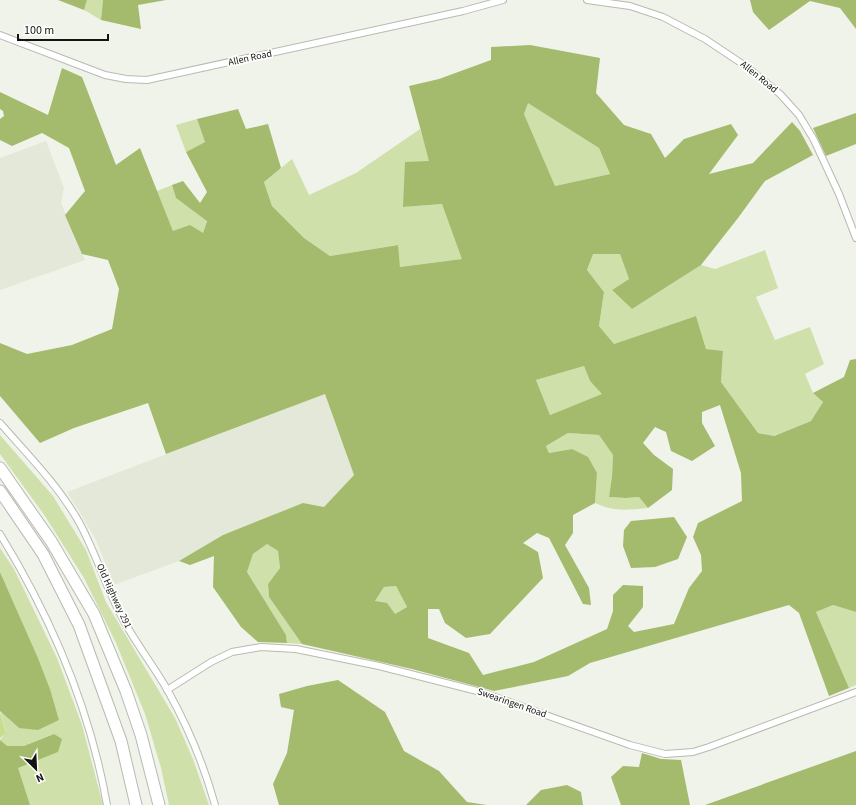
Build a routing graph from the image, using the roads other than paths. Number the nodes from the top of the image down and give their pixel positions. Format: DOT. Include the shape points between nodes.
graph roads {
  1 [pos="503,0"];
  2 [pos="587,0"];
  3 [pos="0,35"];
  4 [pos="856,238"];
  5 [pos="0,423"];
  6 [pos="0,468"];
  7 [pos="0,491"];
  8 [pos="0,534"];
  9 [pos="167,690"];
  10 [pos="856,692"];
  11 [pos="107,805"];
  12 [pos="136,805"];
  13 [pos="159,805"];
  14 [pos="215,805"];
  1 -- 3 [label="street, Allen Road" via="147,80 105,75"];
  2 -- 4 [label="street, Allen Road" via="630,6 663,17 705,39 747,66 780,94 799,115 814,140"];
  5 -- 9 [label="street, Old Highway 291" via="66,502 89,541 122,618"];
  6 -- 13 [label="highway" via="51,541 94,614 141,735"];
  7 -- 12 [label="highway" via="43,554 79,625 121,741"];
  8 -- 11 [label="street" via="28,583 65,661 86,717"];
  9 -- 10 [label="street, Swearingen Road" via="232,652 261,647 296,649 379,666 481,692 630,745 665,754 693,752 709,747"];
  9 -- 14 [label="street, Old Highway 291" via="194,743"];
}
